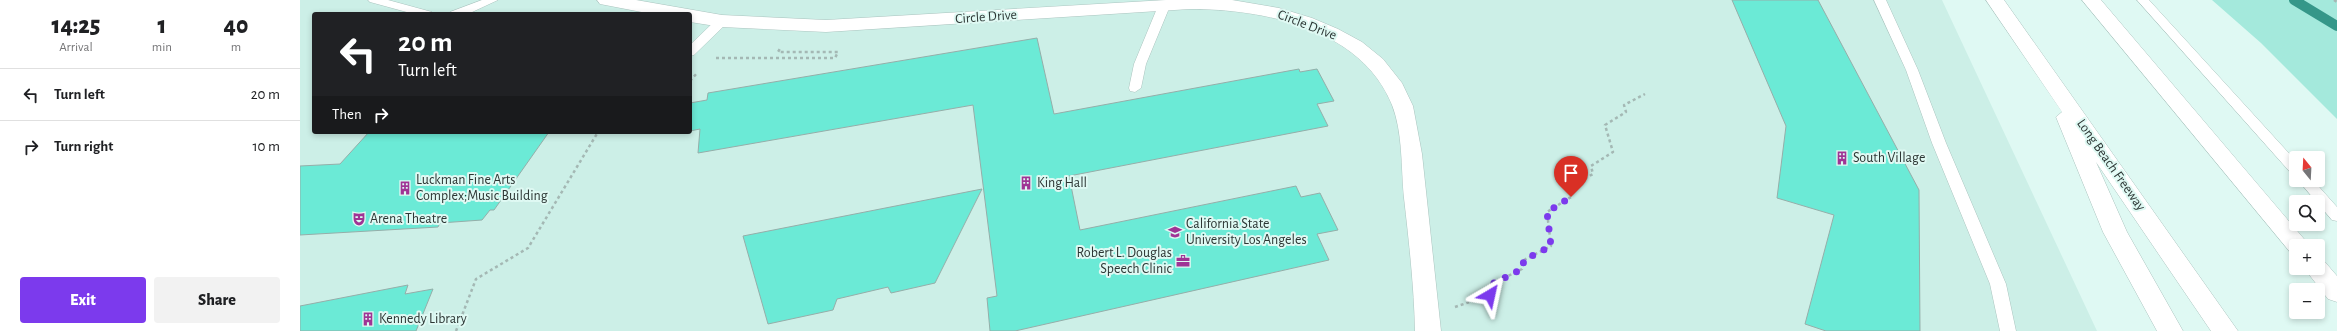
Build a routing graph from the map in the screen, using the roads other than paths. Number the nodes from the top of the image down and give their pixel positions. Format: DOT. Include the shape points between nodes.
graph roads {
  1 [pos="374,0"];
  2 [pos="492,0"];
  3 [pos="606,0"];
  4 [pos="1880,0"];
  5 [pos="1996,0"];
  6 [pos="2092,0"];
  7 [pos="2143,0"];
  8 [pos="1164,6"];
  9 [pos="420,12"];
  10 [pos="466,12"];
  11 [pos="671,12"];
  12 [pos="692,16"];
  13 [pos="722,21"];
  14 [pos="692,50"];
  15 [pos="2049,75"];
  16 [pos="1135,88"];
  17 [pos="2289,162"];
  18 [pos="2311,187"];
  19 [pos="2337,216"];
  20 [pos="2292,239"];
  21 [pos="2322,275"];
  22 [pos="2337,293"];
  23 [pos="1428,331"];
  24 [pos="2008,331"];
  25 [pos="2170,331"];
  26 [pos="2225,331"];
  1 -- 9 [label="lane"];
  2 -- 10 [label="lane"];
  3 -- 11 [label="main road"];
  4 -- 24 [label="lane" via="1912,70 1998,284"];
  5 -- 15 [label="main road, Long Beach Freeway"];
  6 -- 20 [label="main road"];
  7 -- 17 [label="lane"];
  8 -- 13 [label="main road, Circle Drive" via="879,24 819,26"];
  8 -- 16 [label="lane" via="1140,64"];
  8 -- 23 [label="main road, Circle Drive" via="1228,5 1296,18 1330,32 1356,47 1392,82 1403,106 1409,139"];
  12 -- 13 [label="main road, Circle Drive"];
  13 -- 14 [label="lane"];
  15 -- 25 [label="main road" via="2115,232"];
  15 -- 26 [label="main road, Long Beach Freeway"];
  18 -- 19 [label="lane"];
  21 -- 22 [label="main road"];
}
